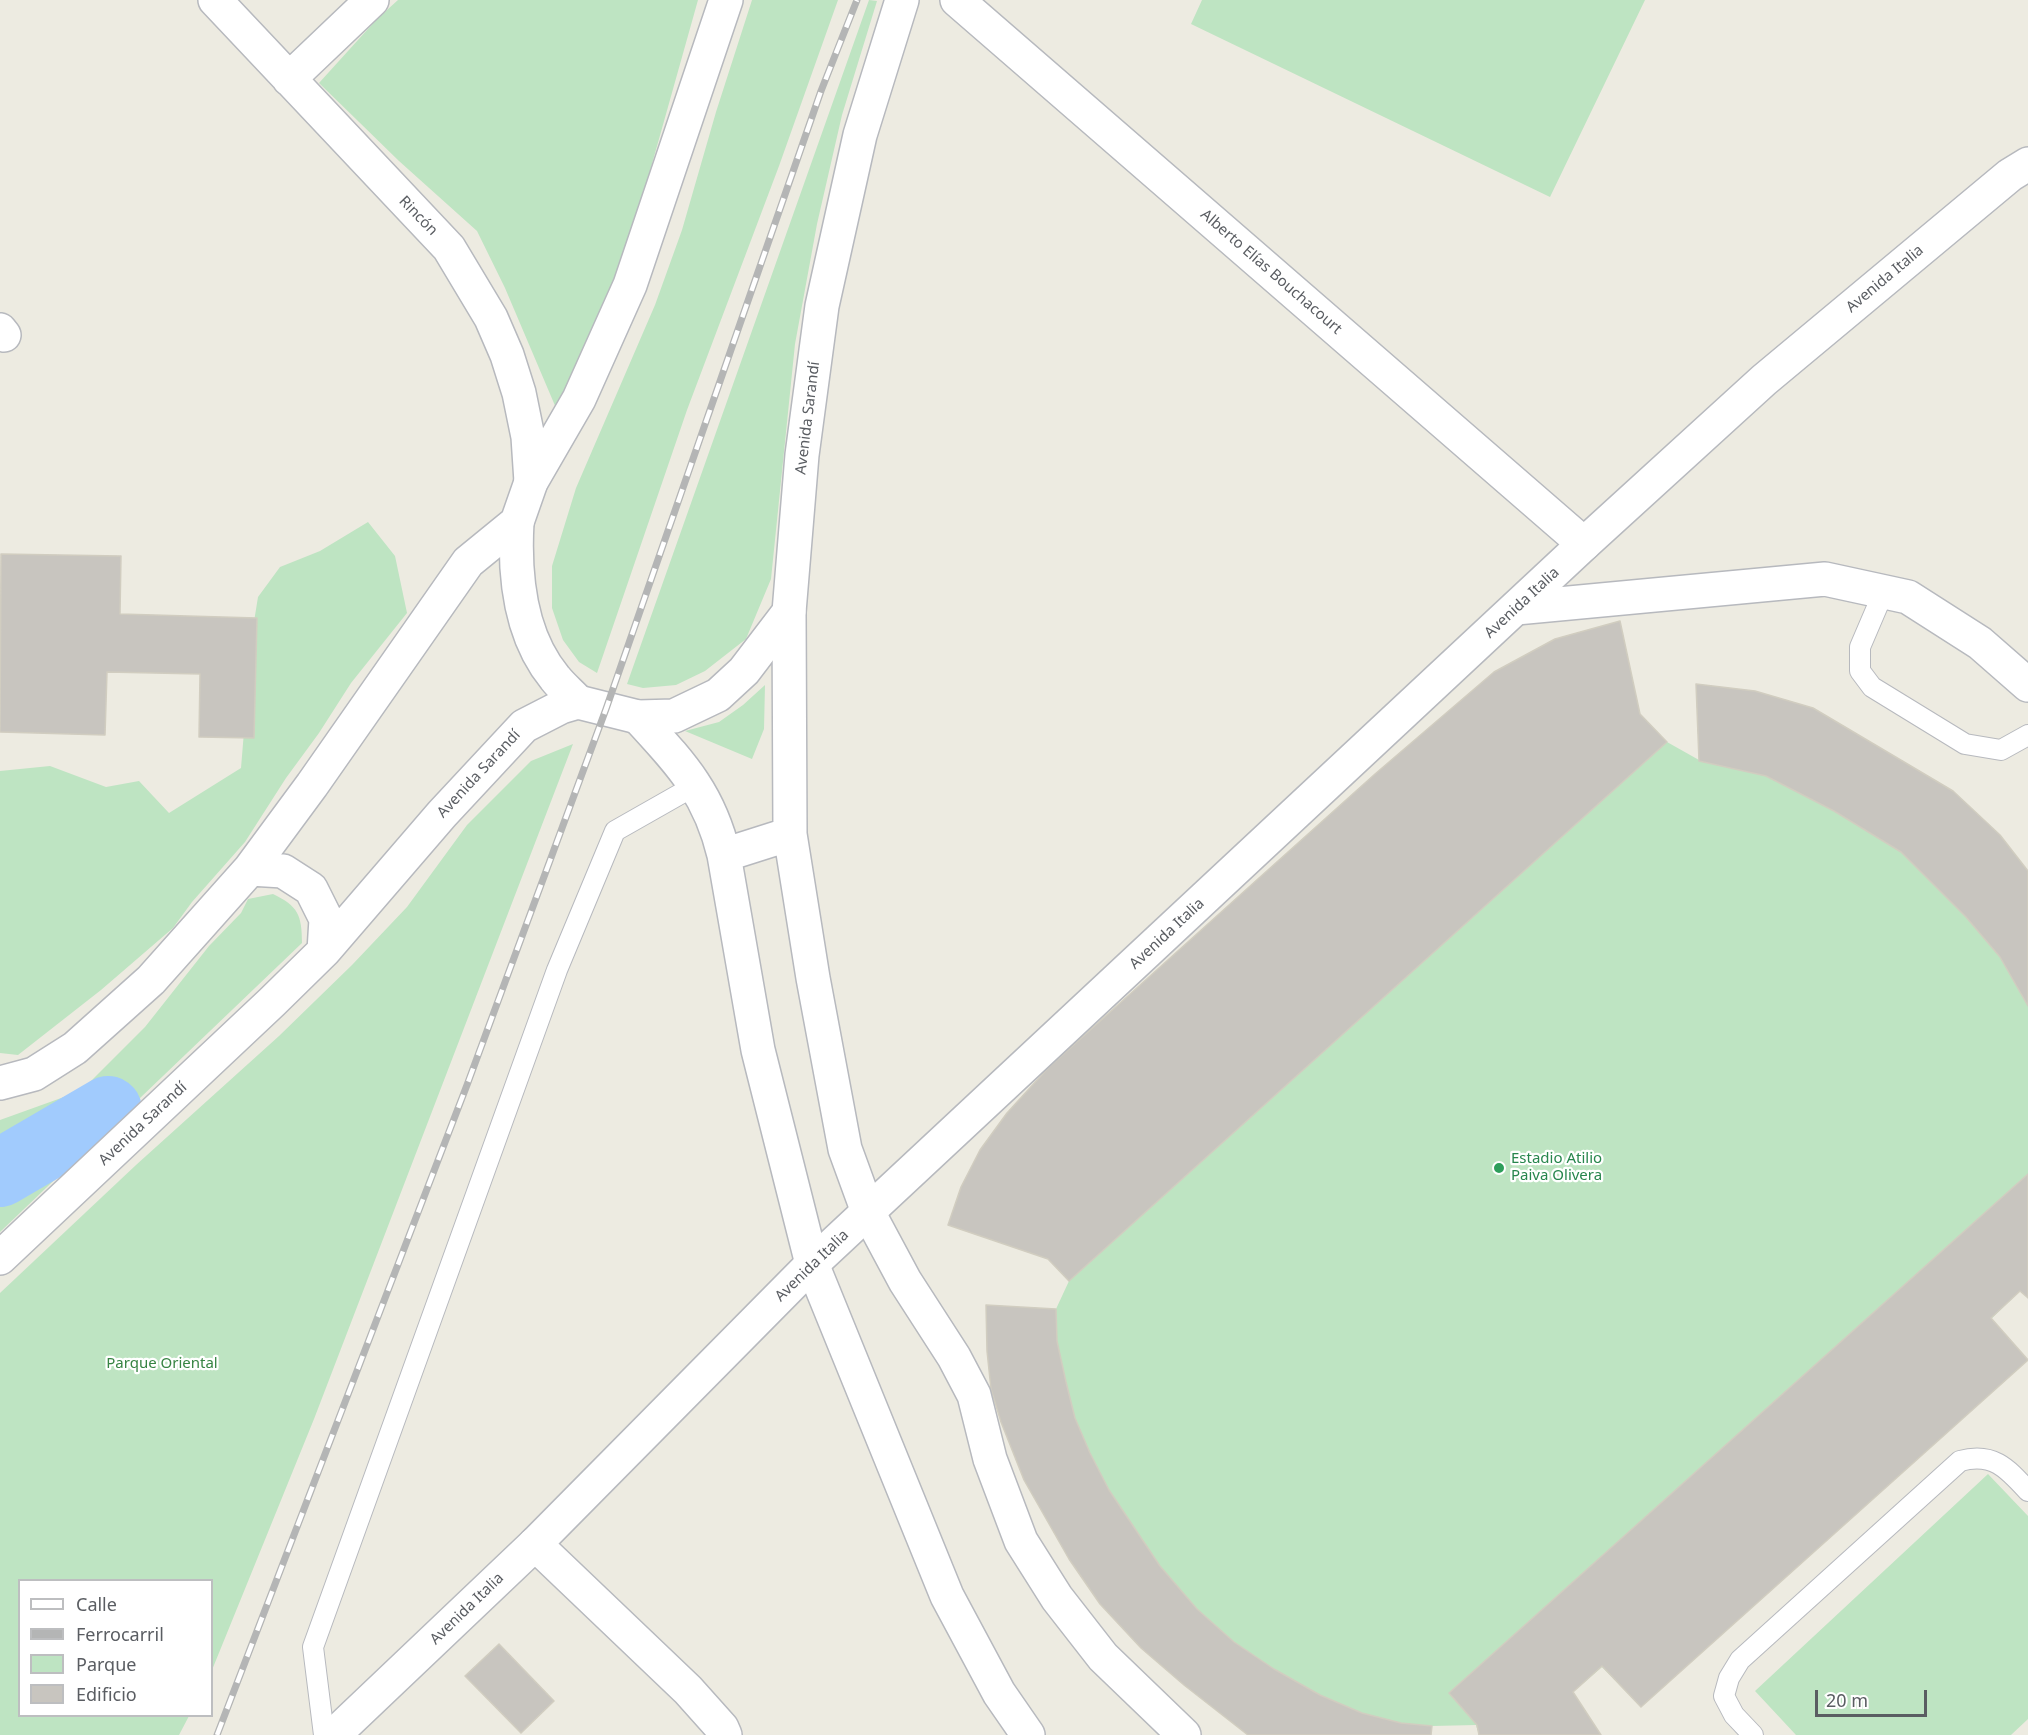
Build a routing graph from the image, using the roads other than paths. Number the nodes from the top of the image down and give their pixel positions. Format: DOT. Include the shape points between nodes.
graph roads {
  1 [pos="215,0"];
  2 [pos="372,0"];
  3 [pos="726,0"];
  4 [pos="902,0"];
  5 [pos="957,0"];
  6 [pos="289,79"];
  7 [pos="2028,164"];
  8 [pos="531,482"];
  9 [pos="517,522"];
  10 [pos="1584,544"];
  11 [pos="1884,591"];
  12 [pos="1516,608"];
  13 [pos="789,612"];
  14 [pos="2028,685"];
  15 [pos="578,702"];
  16 [pos="638,717"];
  17 [pos="2028,735"];
  18 [pos="696,785"];
  19 [pos="790,834"];
  20 [pos="724,855"];
  21 [pos="250,869"];
  22 [pos="324,951"];
  23 [pos="0,1083"];
  24 [pos="868,1212"];
  25 [pos="0,1258"];
  26 [pos="812,1264"];
  27 [pos="2028,1491"];
  28 [pos="535,1544"];
  29 [pos="324,1735"];
  30 [pos="334,1735"];
  31 [pos="725,1735"];
  32 [pos="1028,1735"];
  33 [pos="1184,1735"];
  34 [pos="1753,1735"];
  1 -- 6 [label="street, Rincón"];
  2 -- 6 [label="street"];
  3 -- 8 [label="street" via="630,285 579,399"];
  4 -- 13 [label="street, Avenida Sarandí" via="860,135 822,306 802,455"];
  5 -- 10 [label="street, Alberto Elías Bouchacourt"];
  6 -- 8 [label="street, Rincón" via="449,248 485,308 507,355 528,437"];
  7 -- 10 [label="street, Avenida Italia" via="1764,380"];
  8 -- 9 [label="street"];
  9 -- 15 [label="street" via="518,582 532,636 554,678"];
  9 -- 21 [label="street" via="468,562"];
  10 -- 12 [label="street, Avenida Italia"];
  11 -- 12 [label="street" via="1825,579"];
  11 -- 14 [label="street" via="1908,597 1980,643"];
  11 -- 17 [label="lane" via="1860,647 1860,671 1872,687 1965,744 2001,750"];
  12 -- 24 [label="street, Avenida Italia"];
  13 -- 16 [label="street" via="744,671 718,695 674,716"];
  13 -- 19 [label="street, Avenida Sarandí"];
  15 -- 16 [label="street"];
  15 -- 22 [label="street, Avenida Sarandí" via="524,726"];
  16 -- 18 [label="street"];
  18 -- 20 [label="street" via="718,830"];
  18 -- 29 [label="lane" via="615,831 557,970 313,1647"];
  19 -- 20 [label="street"];
  19 -- 24 [label="street, Avenida Sarandí" via="845,1149"];
  20 -- 26 [label="street" via="758,1050"];
  21 -- 22 [label="street" via="283,871 311,889 326,919"];
  21 -- 23 [label="street" via="151,980 75,1048 34,1074"];
  22 -- 25 [label="street, Avenida Sarandí"];
  24 -- 26 [label="street, Avenida Italia"];
  24 -- 33 [label="street, Avenida Sarandí" via="974,1395 990,1459 1021,1541 1057,1598 1103,1657"];
  26 -- 28 [label="street, Avenida Italia"];
  26 -- 32 [label="street" via="947,1596 999,1693"];
  27 -- 34 [label="lane" via="2010,1472 1991,1460 1977,1457 1960,1461 1740,1660 1724,1696 1734,1715"];
  28 -- 30 [label="street, Avenida Italia"];
  28 -- 31 [label="street" via="688,1690"];
}
